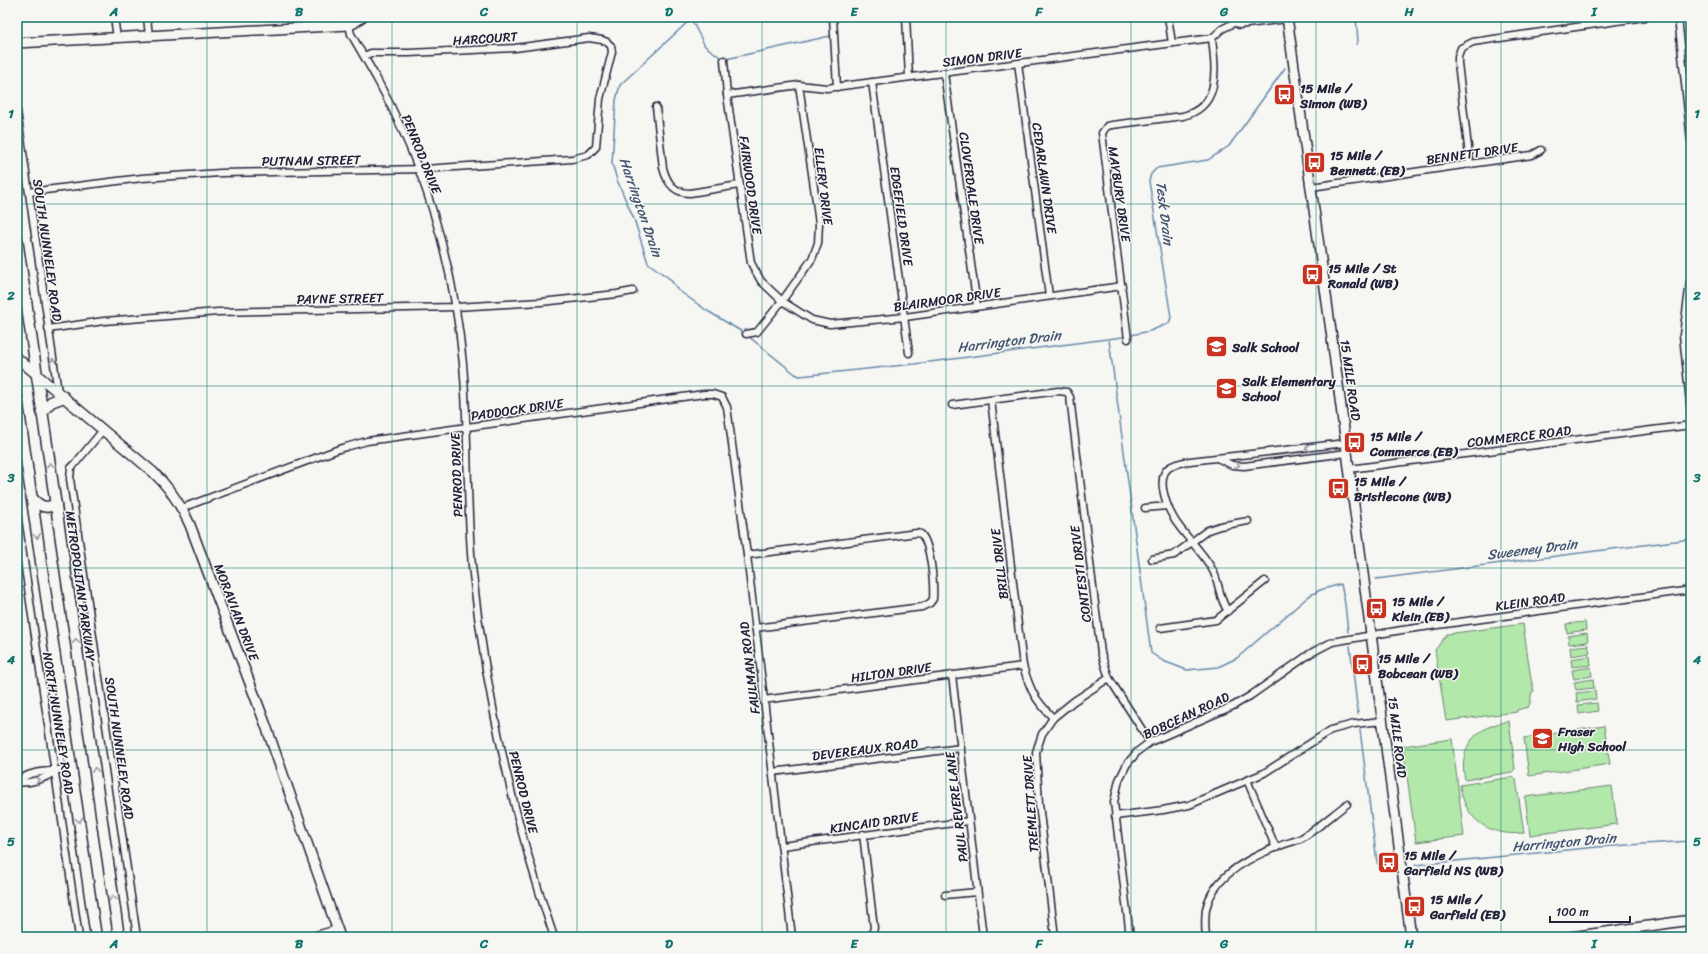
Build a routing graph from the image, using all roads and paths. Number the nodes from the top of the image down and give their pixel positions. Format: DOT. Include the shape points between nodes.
graph roads {
  1 [pos="114,17"];
  2 [pos="147,17"];
  3 [pos="312,17"];
  4 [pos="362,17"];
  5 [pos="833,17"];
  6 [pos="906,17"];
  7 [pos="1168,17"];
  8 [pos="1249,17"];
  9 [pos="1645,17"];
  10 [pos="1678,17"];
  11 [pos="1287,18"];
  12 [pos="325,22"];
  13 [pos="1236,22"];
  14 [pos="348,25"];
  15 [pos="313,27"];
  16 [pos="149,36"];
  17 [pos="117,38"];
  18 [pos="1212,38"];
  19 [pos="17,43"];
  20 [pos="1172,43"];
  21 [pos="364,56"];
  22 [pos="724,60"];
  23 [pos="1018,63"];
  24 [pos="944,73"];
  25 [pos="909,77"];
  26 [pos="872,82"];
  27 [pos="799,85"];
  28 [pos="837,87"];
  29 [pos="727,95"];
  30 [pos="656,107"];
  31 [pos="17,111"];
  32 [pos="1691,141"];
  33 [pos="1541,150"];
  34 [pos="593,152"];
  35 [pos="1470,164"];
  36 [pos="419,169"];
  37 [pos="739,185"];
  38 [pos="1311,187"];
  39 [pos="28,192"];
  40 [pos="17,239"];
  41 [pos="1691,275"];
  42 [pos="1122,286"];
  43 [pos="633,291"];
  44 [pos="1049,296"];
  45 [pos="782,301"];
  46 [pos="456,306"];
  47 [pos="977,306"];
  48 [pos="905,317"];
  49 [pos="48,329"];
  50 [pos="746,334"];
  51 [pos="1128,339"];
  52 [pos="909,353"];
  53 [pos="17,358"];
  54 [pos="37,375"];
  55 [pos="61,395"];
  56 [pos="722,397"];
  57 [pos="17,398"];
  58 [pos="991,400"];
  59 [pos="952,405"];
  60 [pos="42,412"];
  61 [pos="1691,413"];
  62 [pos="1691,425"];
  63 [pos="465,427"];
  64 [pos="103,430"];
  65 [pos="1346,443"];
  66 [pos="1348,452"];
  67 [pos="1216,458"];
  68 [pos="1349,469"];
  69 [pos="32,498"];
  70 [pos="56,504"];
  71 [pos="1167,506"];
  72 [pos="182,508"];
  73 [pos="1145,508"];
  74 [pos="17,512"];
  75 [pos="1248,521"];
  76 [pos="1191,543"];
  77 [pos="747,555"];
  78 [pos="1152,559"];
  79 [pos="1265,581"];
  80 [pos="1691,590"];
  81 [pos="1228,611"];
  82 [pos="755,628"];
  83 [pos="1160,628"];
  84 [pos="1371,635"];
  85 [pos="1023,666"];
  86 [pos="952,675"];
  87 [pos="1109,678"];
  88 [pos="763,700"];
  89 [pos="1052,718"];
  90 [pos="1382,721"];
  91 [pos="1150,742"];
  92 [pos="960,748"];
  93 [pos="71,768"];
  94 [pos="54,772"];
  95 [pos="773,772"];
  96 [pos="1248,780"];
  97 [pos="17,782"];
  98 [pos="1346,804"];
  99 [pos="1115,816"];
  100 [pos="969,820"];
  101 [pos="863,834"];
  102 [pos="782,846"];
  103 [pos="1276,848"];
  104 [pos="977,892"];
  105 [pos="945,895"];
  106 [pos="1691,920"];
  107 [pos="339,933"];
  108 [pos="1624,933"];
  109 [pos="79,937"];
  110 [pos="96,937"];
  111 [pos="119,937"];
  112 [pos="137,937"];
  113 [pos="308,937"];
  114 [pos="554,937"];
  115 [pos="792,937"];
  116 [pos="871,937"];
  117 [pos="983,937"];
  118 [pos="1055,937"];
  119 [pos="1130,937"];
  120 [pos="1206,937"];
  121 [pos="1411,937"];
  122 [pos="1570,937"];
  1 -- 17 [label="street"];
  2 -- 16 [label="street"];
  3 -- 15 [label="street"];
  4 -- 14 [label="main road"];
  5 -- 28 [label="street"];
  6 -- 25 [label="street"];
  7 -- 20 [label="street"];
  8 -- 13 [label="street, SIMON DRIVE" via="1238,19"];
  9 -- 35 [label="street" via="1474,42 1461,48 1458,63"];
  10 -- 32 [label="street"];
  11 -- 13 [label="street" via="1238,25"];
  11 -- 38 [label="main road, 15 MILE ROAD"];
  12 -- 14 [label="main road"];
  12 -- 15 [label="main road"];
  13 -- 18 [label="street, SIMON DRIVE"];
  14 -- 21 [label="street, PENROD DRIVE"];
  15 -- 16 [label="main road"];
  16 -- 17 [label="main road"];
  17 -- 19 [label="main road"];
  18 -- 20 [label="street, SIMON DRIVE"];
  18 -- 42 [label="street, MAYBURY DRIVE" via="1214,83 1202,106 1183,116 1112,125 1103,130 1102,140"];
  20 -- 23 [label="street, SIMON DRIVE"];
  21 -- 34 [label="street, HARCOURT" via="371,53 515,48 589,38 607,42 612,49 612,58 600,99 597,142"];
  21 -- 36 [label="street, PENROD DRIVE" via="389,102"];
  22 -- 29 [label="street, FAIRWOOD DRIVE"];
  23 -- 24 [label="street, SIMON DRIVE"];
  23 -- 44 [label="street, CEDARLAWN DRIVE"];
  24 -- 25 [label="street, SIMON DRIVE"];
  24 -- 47 [label="street, CLOVERDALE DRIVE"];
  25 -- 26 [label="street, SIMON DRIVE"];
  26 -- 28 [label="street, SIMON DRIVE"];
  26 -- 48 [label="street, EDGEFIELD DRIVE"];
  27 -- 28 [label="street, SIMON DRIVE"];
  27 -- 29 [label="street, SIMON DRIVE"];
  27 -- 45 [label="street, ELLERY DRIVE" via="819,234 812,259"];
  29 -- 37 [label="street, FAIRWOOD DRIVE"];
  30 -- 37 [label="street" via="663,168 672,187 682,193 690,193"];
  31 -- 39 [label="street, SOUTH NUNNELEY ROAD"];
  33 -- 35 [label="street, BENNETT DRIVE" via="1532,155"];
  34 -- 36 [label="street, PUTNAM STREET" via="572,159"];
  35 -- 38 [label="street, BENNETT DRIVE"];
  36 -- 39 [label="street, PUTNAM STREET" via="221,173 142,178"];
  36 -- 46 [label="street, PENROD DRIVE" via="449,271"];
  37 -- 45 [label="street, FAIRWOOD DRIVE" via="751,264 761,282"];
  38 -- 65 [label="main road, 15 MILE ROAD"];
  39 -- 49 [label="street, SOUTH NUNNELEY ROAD"];
  40 -- 54 [label="main road, METROPOLITAN PARKWAY"];
  41 -- 61 [label="street" via="1683,335"];
  42 -- 44 [label="street, BLAIRMOOR DRIVE"];
  42 -- 51 [label="street, MAYBURY DRIVE"];
  43 -- 46 [label="street, PAYNE STREET" via="541,302"];
  44 -- 47 [label="street, BLAIRMOOR DRIVE"];
  45 -- 48 [label="street, BLAIRMOOR DRIVE" via="804,316 824,324"];
  45 -- 50 [label="street, ELLERY DRIVE" via="757,332"];
  46 -- 49 [label="street, PAYNE STREET" via="218,312 104,321"];
  46 -- 63 [label="street, PENROD DRIVE" via="463,366"];
  47 -- 48 [label="street, BLAIRMOOR DRIVE"];
  48 -- 52 [label="street, EDGEFIELD DRIVE"];
  55 -- 49 [label="street, SOUTH NUNNELEY ROAD, one-way"];
  53 -- 54 [label="main road, MORAVIAN DRIVE"];
  54 -- 55 [label="main road, MORAVIAN DRIVE"];
  54 -- 60 [label="main road, METROPOLITAN PARKWAY"];
  55 -- 60 [label="main road"];
  55 -- 64 [label="main road, MORAVIAN DRIVE"];
  56 -- 63 [label="street, PADDOCK DRIVE" via="704,394"];
  56 -- 77 [label="street, FAULMAN ROAD" via="727,407"];
  57 -- 69 [label="main road"];
  58 -- 59 [label="street"];
  58 -- 85 [label="street, BRILL DRIVE"];
  58 -- 87 [label="street, CONTESTI DRIVE" via="1058,391 1067,392 1072,402 1099,641"];
  70 -- 60 [label="main road, METROPOLITAN PARKWAY, one-way"];
  62 -- 68 [label="street, COMMERCE ROAD"];
  63 -- 72 [label="street, PADDOCK DRIVE" via="355,444"];
  63 -- 114 [label="street, PENROD DRIVE" via="469,528 481,633 506,765 526,846"];
  64 -- 72 [label="main road, MORAVIAN DRIVE" via="160,479"];
  64 -- 112 [label="street, SOUTH NUNNELEY ROAD" via="71,468 70,479"];
  65 -- 66 [label="main road, 15 MILE ROAD"];
  65 -- 67 [label="street, one-way"];
  67 -- 66 [label="street, one-way" via="1240,466"];
  66 -- 68 [label="main road, 15 MILE ROAD"];
  67 -- 71 [label="street" via="1177,463 1166,469 1163,485"];
  68 -- 84 [label="main road, 15 MILE ROAD"];
  69 -- 70 [label="main road" via="42,506"];
  69 -- 93 [label="main road, one-way"];
  111 -- 70 [label="main road, METROPOLITAN PARKWAY, one-way"];
  71 -- 73 [label="street"];
  71 -- 76 [label="street"];
  72 -- 107 [label="main road, MORAVIAN DRIVE" via="265,723"];
  74 -- 94 [label="street, NORTH NUNNELEY ROAD"];
  75 -- 76 [label="street" via="1208,530"];
  76 -- 78 [label="street" via="1174,555"];
  76 -- 81 [label="street" via="1213,571 1221,600"];
  77 -- 82 [label="street, FAULMAN ROAD"];
  77 -- 82 [label="street" via="912,533 921,534 927,542 931,569 933,595 930,603 922,607"];
  79 -- 81 [label="street"];
  80 -- 84 [label="street, KLEIN ROAD"];
  81 -- 83 [label="street" via="1216,620"];
  82 -- 88 [label="street, FAULMAN ROAD"];
  84 -- 90 [label="main road, 15 MILE ROAD"];
  84 -- 91 [label="street, BOBCEAN ROAD" via="1326,644 1239,703"];
  85 -- 86 [label="street, HILTON DRIVE"];
  85 -- 89 [label="street, BRILL DRIVE" via="1035,699"];
  86 -- 88 [label="street, HILTON DRIVE"];
  86 -- 92 [label="street, PAUL REVERE LANE"];
  87 -- 89 [label="street, TREMLETT DRIVE"];
  87 -- 91 [label="street, CONTESTI DRIVE"];
  88 -- 95 [label="street, FAULMAN ROAD"];
  89 -- 118 [label="street, TREMLETT DRIVE" via="1038,743 1035,761"];
  90 -- 96 [label="street" via="1331,730 1276,766"];
  90 -- 121 [label="main road, 15 MILE ROAD"];
  91 -- 99 [label="street, BOBCEAN ROAD" via="1132,757 1119,780 1115,794"];
  92 -- 95 [label="street, DEVEREAUX ROAD"];
  92 -- 100 [label="street, PAUL REVERE LANE"];
  93 -- 94 [label="street"];
  93 -- 110 [label="main road, one-way"];
  94 -- 97 [label="street" via="46,770 23,777"];
  94 -- 109 [label="street, NORTH NUNNELEY ROAD"];
  95 -- 102 [label="street, FAULMAN ROAD"];
  96 -- 99 [label="street" via="1179,808"];
  96 -- 103 [label="street"];
  98 -- 103 [label="street" via="1309,833"];
  99 -- 119 [label="street, BOBCEAN ROAD"];
  100 -- 101 [label="street, KINCAID DRIVE"];
  100 -- 104 [label="street, PAUL REVERE LANE"];
  101 -- 102 [label="street, KINCAID DRIVE"];
  101 -- 116 [label="street" via="874,928"];
  102 -- 115 [label="street, FAULMAN ROAD"];
  103 -- 120 [label="street" via="1238,866 1216,888 1206,909"];
  104 -- 105 [label="street"];
  104 -- 117 [label="street, PAUL REVERE LANE"];
  106 -- 108 [label="main road"];
  107 -- 113 [label="street"];
  108 -- 122 [label="main road"];
}
